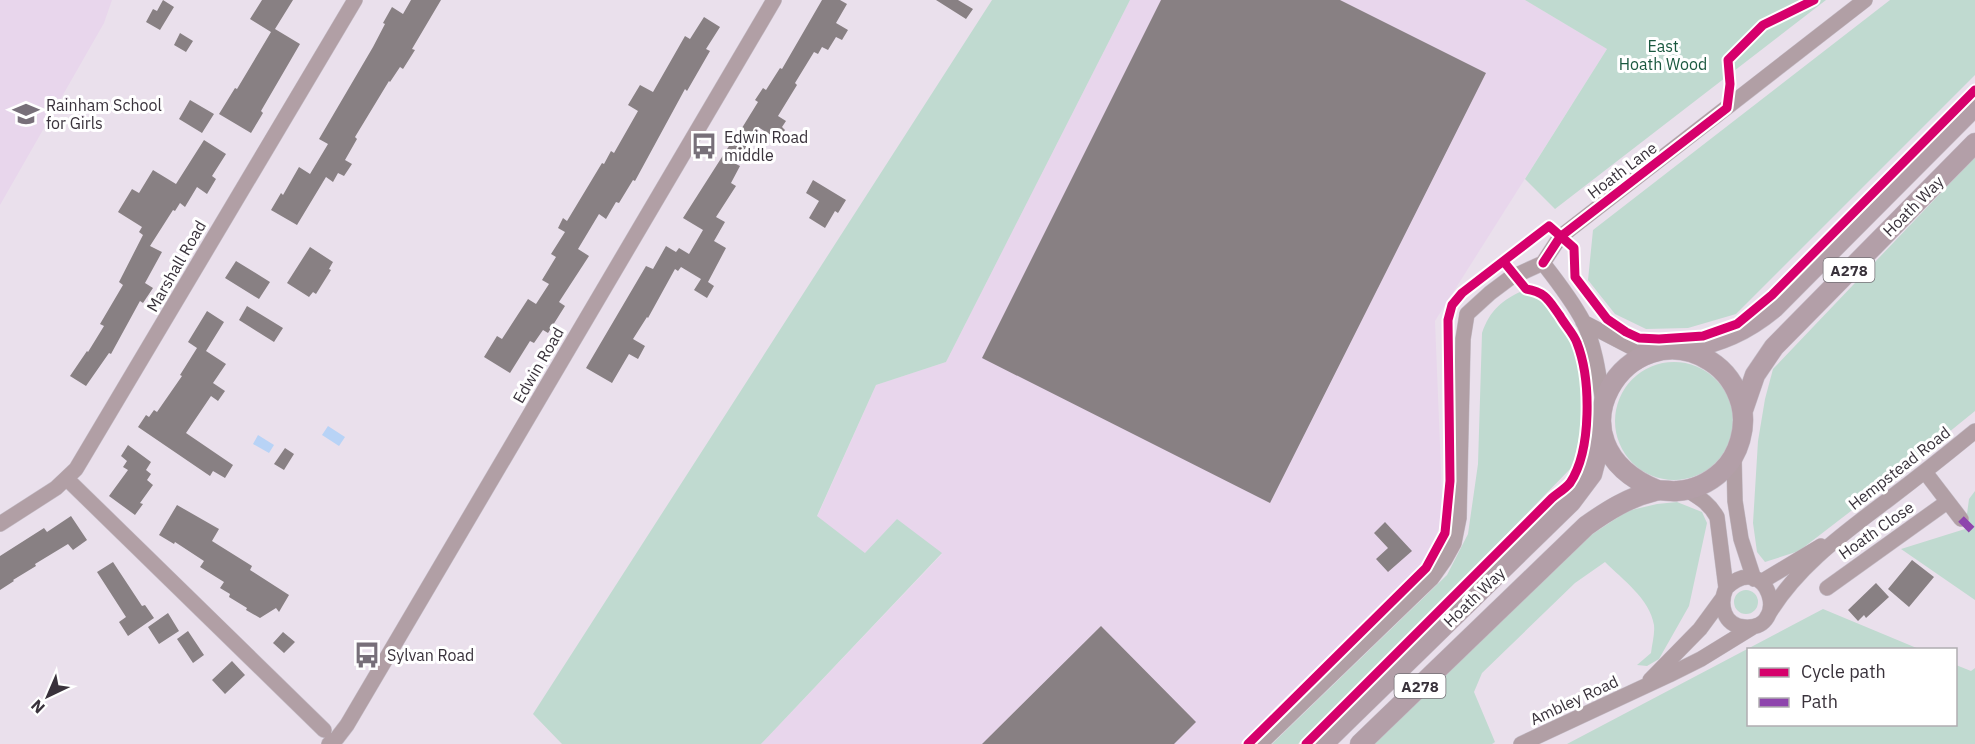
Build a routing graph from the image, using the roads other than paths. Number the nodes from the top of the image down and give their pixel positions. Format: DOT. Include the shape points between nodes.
graph roads {
  1 [pos="355,0"];
  2 [pos="774,0"];
  3 [pos="1865,0"];
  4 [pos="1975,106"];
  5 [pos="1975,143"];
  6 [pos="1543,263"];
  7 [pos="1583,322"];
  8 [pos="1684,350"];
  9 [pos="1650,352"];
  10 [pos="1603,403"];
  11 [pos="1743,410"];
  12 [pos="1975,430"];
  13 [pos="1602,436"];
  14 [pos="1734,457"];
  15 [pos="1924,472"];
  16 [pos="67,479"];
  17 [pos="1657,490"];
  18 [pos="1687,490"];
  19 [pos="1947,502"];
  20 [pos="1961,519"];
  21 [pos="0,524"];
  22 [pos="1844,533"];
  23 [pos="1757,580"];
  24 [pos="1827,588"];
  25 [pos="1724,593"];
  26 [pos="1767,617"];
  27 [pos="1753,627"];
  28 [pos="1641,688"];
  29 [pos="326,737"];
  30 [pos="1260,744"];
  31 [pos="1323,744"];
  32 [pos="1360,744"];
  33 [pos="1521,744"];
  1 -- 16 [label="street, Marshall Road" via="89,450"];
  2 -- 29 [label="street, Edwin Road" via="347,725 337,738"];
  3 -- 6 [label="street, Hoath Lane" via="1560,237"];
  4 -- 8 [label="main road, Hoath Way / A278" via="1766,314 1727,339"];
  5 -- 11 [label="main road, Hoath Way / A278" via="1774,347 1761,362"];
  6 -- 7 [label="street"];
  6 -- 30 [label="street" via="1510,278 1467,314 1463,339 1461,504 1456,535 1444,561 1432,578"];
  7 -- 9 [label="street" via="1633,348"];
  7 -- 10 [label="street"];
  8 -- 9 [label="main road"];
  8 -- 11 [label="main road" via="1701,356 1725,374"];
  9 -- 10 [label="main road" via="1618,375"];
  10 -- 13 [label="main road"];
  11 -- 14 [label="main road" via="1743,429"];
  12 -- 15 [label="street, Hempstead Road"];
  13 -- 17 [label="main road" via="1621,469"];
  13 -- 31 [label="main road, Hoath Way / A278" via="1592,474 1571,502"];
  14 -- 18 [label="main road" via="1714,478"];
  14 -- 23 [label="street" via="1741,539"];
  15 -- 19 [label="street"];
  15 -- 22 [label="street, Hempstead Road"];
  16 -- 21 [label="street, Marshall Road"];
  16 -- 29 [label="street"];
  17 -- 18 [label="main road"];
  17 -- 32 [label="main road, Hoath Way / A278" via="1611,508 1586,526"];
  18 -- 25 [label="street" via="1711,507 1716,517"];
  19 -- 20 [label="street"];
  19 -- 24 [label="street, Hoath Close"];
  22 -- 23 [label="street, Hempstead Road"];
  22 -- 26 [label="street, Hempstead Road" via="1792,581"];
  23 -- 25 [label="street" via="1745,577 1733,581"];
  23 -- 26 [label="street" via="1771,596"];
  25 -- 27 [label="street" via="1722,609 1726,617 1740,627"];
  25 -- 28 [label="street" via="1700,629"];
  26 -- 27 [label="street"];
  27 -- 28 [label="street, Ambley Road" via="1701,659"];
  28 -- 33 [label="street, Ambley Road"];
}
